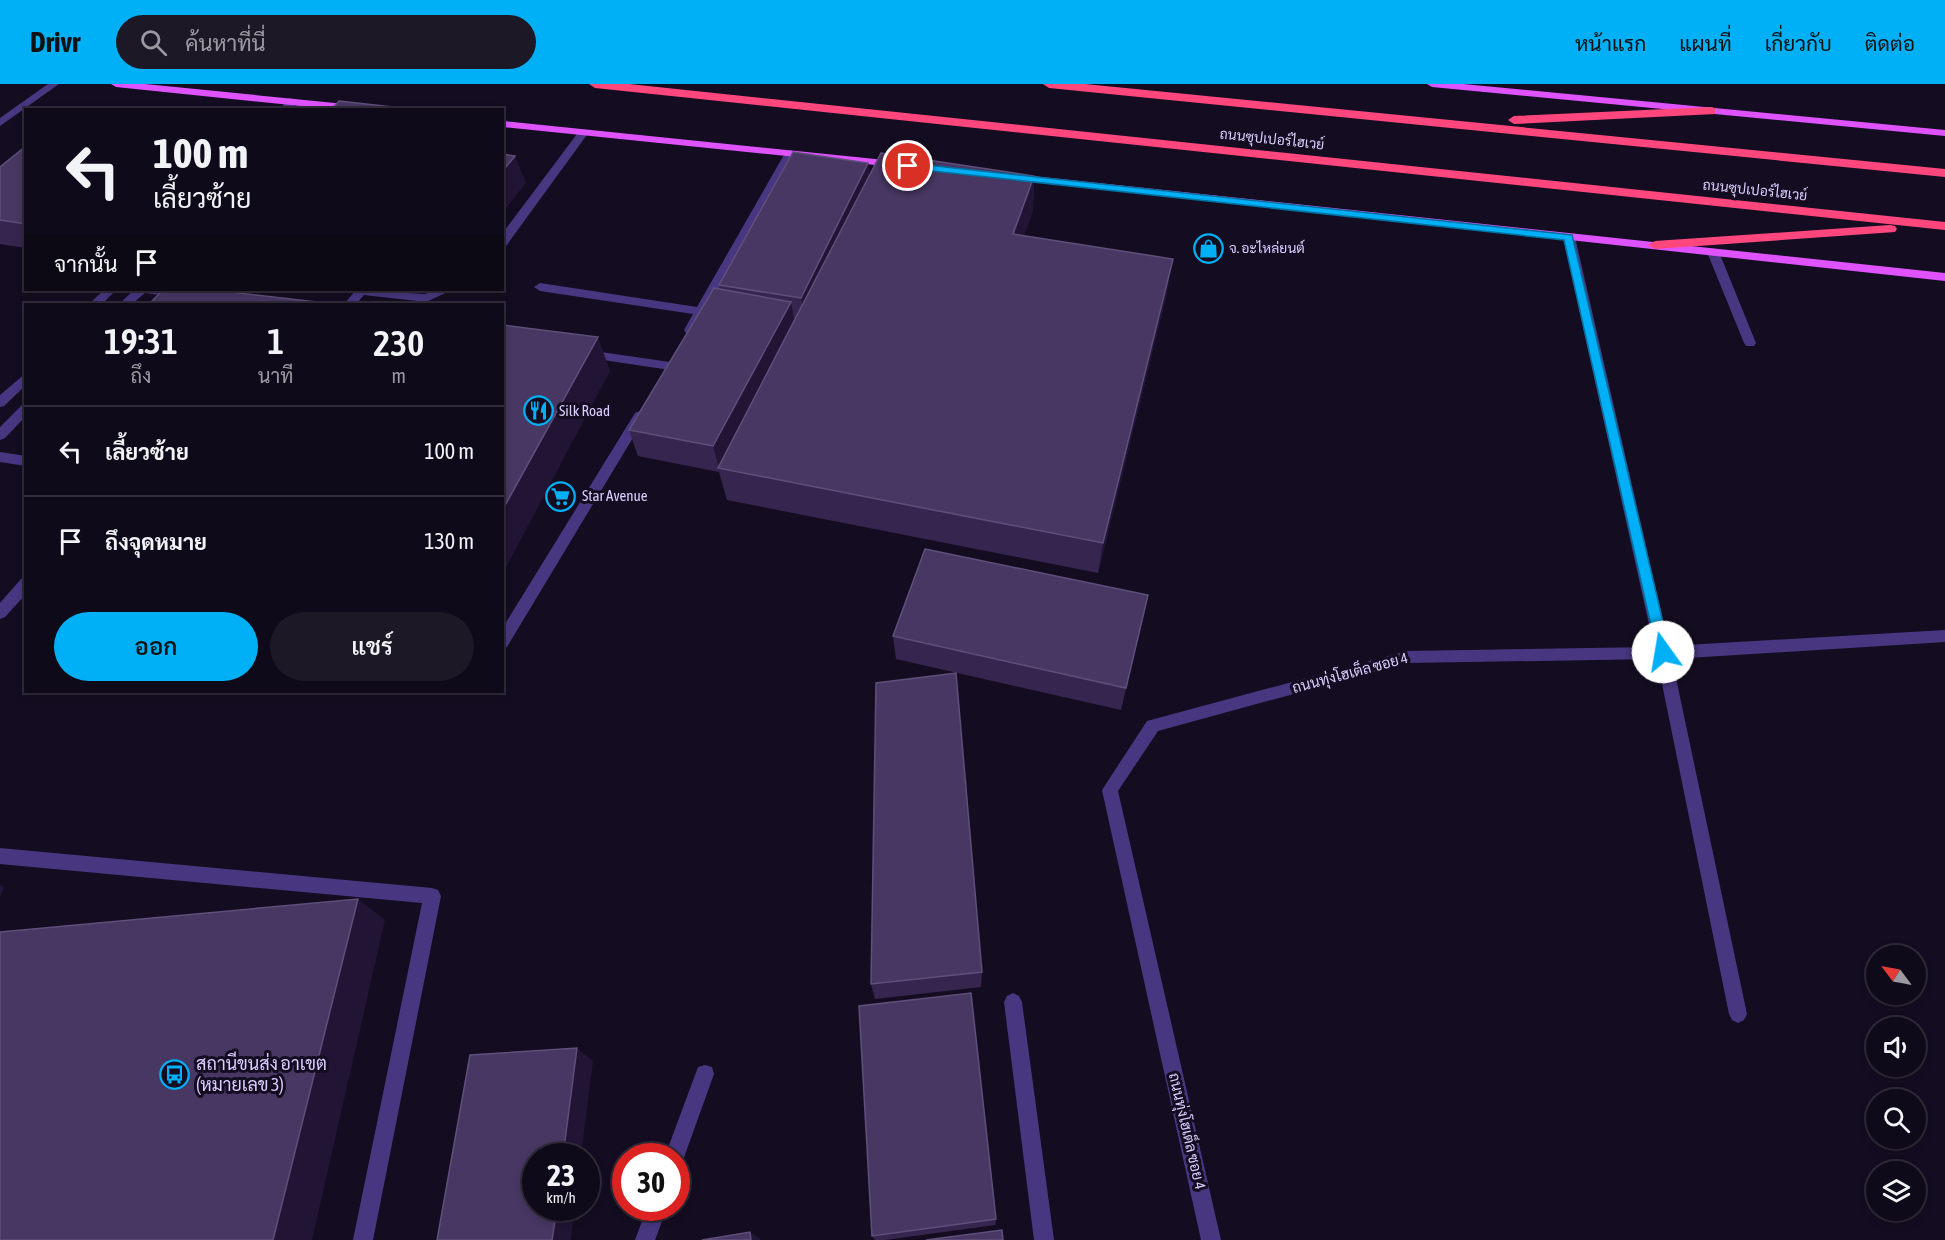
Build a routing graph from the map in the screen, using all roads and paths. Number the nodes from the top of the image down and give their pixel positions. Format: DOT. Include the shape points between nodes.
graph roads {
  1 [pos="54,84"];
  2 [pos="116,84"];
  3 [pos="595,84"];
  4 [pos="1049,84"];
  5 [pos="1432,84"];
  6 [pos="293,100"];
  7 [pos="313,106"];
  8 [pos="286,108"];
  9 [pos="344,108"];
  10 [pos="1711,111"];
  11 [pos="0,123"];
  12 [pos="1452,123"];
  13 [pos="504,124"];
  14 [pos="584,132"];
  15 [pos="1945,133"];
  16 [pos="790,153"];
  17 [pos="908,166"];
  18 [pos="1945,173"];
  19 [pos="1002,176"];
  20 [pos="1943,226"];
  21 [pos="1569,237"];
  22 [pos="504,240"];
  23 [pos="1655,245"];
  24 [pos="1713,252"];
  25 [pos="1945,277"];
  26 [pos="540,287"];
  27 [pos="109,291"];
  28 [pos="140,291"];
  29 [pos="156,291"];
  30 [pos="369,291"];
  31 [pos="444,291"];
  32 [pos="194,296"];
  33 [pos="96,303"];
  34 [pos="126,303"];
  35 [pos="700,311"];
  36 [pos="685,339"];
  37 [pos="1750,343"];
  38 [pos="569,351"];
  39 [pos="669,366"];
  40 [pos="24,379"];
  41 [pos="0,403"];
  42 [pos="645,407"];
  43 [pos="24,410"];
  44 [pos="0,435"];
  45 [pos="0,457"];
  46 [pos="24,461"];
  47 [pos="24,585"];
  48 [pos="0,613"];
  49 [pos="1945,636"];
  50 [pos="504,640"];
  51 [pos="1663,652"];
  52 [pos="0,856"];
  53 [pos="1013,1002"];
  54 [pos="1738,1014"];
  55 [pos="705,1074"];
  56 [pos="680,1143"];
  57 [pos="652,1221"];
  58 [pos="363,1240"];
  59 [pos="645,1240"];
  60 [pos="1044,1240"];
  61 [pos="1211,1240"];
  1 -- 11 [label="street"];
  2 -- 6 [label="main road"];
  3 -- 20 [label="highway, ถนนซุปเปอร์ไฮเวย์"];
  4 -- 12 [label="highway"];
  5 -- 10 [label="main road"];
  6 -- 7 [label="main road"];
  6 -- 8 [label="street"];
  7 -- 9 [label="main road"];
  10 -- 12 [label="highway"];
  10 -- 15 [label="main road"];
  12 -- 18 [label="highway"];
  13 -- 14 [label="main road"];
  14 -- 16 [label="main road"];
  14 -- 22 [label="street"];
  16 -- 17 [label="main road"];
  16 -- 35 [label="street"];
  19 -- 21 [label="main road"];
  20 -- 23 [label="highway"];
  21 -- 23 [label="main road"];
  21 -- 51 [label="street"];
  23 -- 24 [label="main road"];
  24 -- 25 [label="main road"];
  24 -- 37 [label="street"];
  26 -- 35 [label="street"];
  27 -- 33 [label="street"];
  28 -- 34 [label="street"];
  29 -- 32 [label="street"];
  30 -- 31 [label="street" via="426,298"];
  35 -- 36 [label="street"];
  38 -- 39 [label="street"];
  40 -- 41 [label="street"];
  42 -- 50 [label="street"];
  43 -- 44 [label="street"];
  45 -- 46 [label="street"];
  47 -- 48 [label="street"];
  49 -- 51 [label="street, ถนนทุ่งโฮเต็ล ซอย 4"];
  51 -- 54 [label="street"];
  51 -- 61 [label="street, ถนนทุ่งโฮเต็ล ซอย 4" via="1407,657 1153,726 1110,790"];
  52 -- 58 [label="street" via="432,896"];
  53 -- 60 [label="street"];
  55 -- 56 [label="street"];
  57 -- 59 [label="street"];
}
